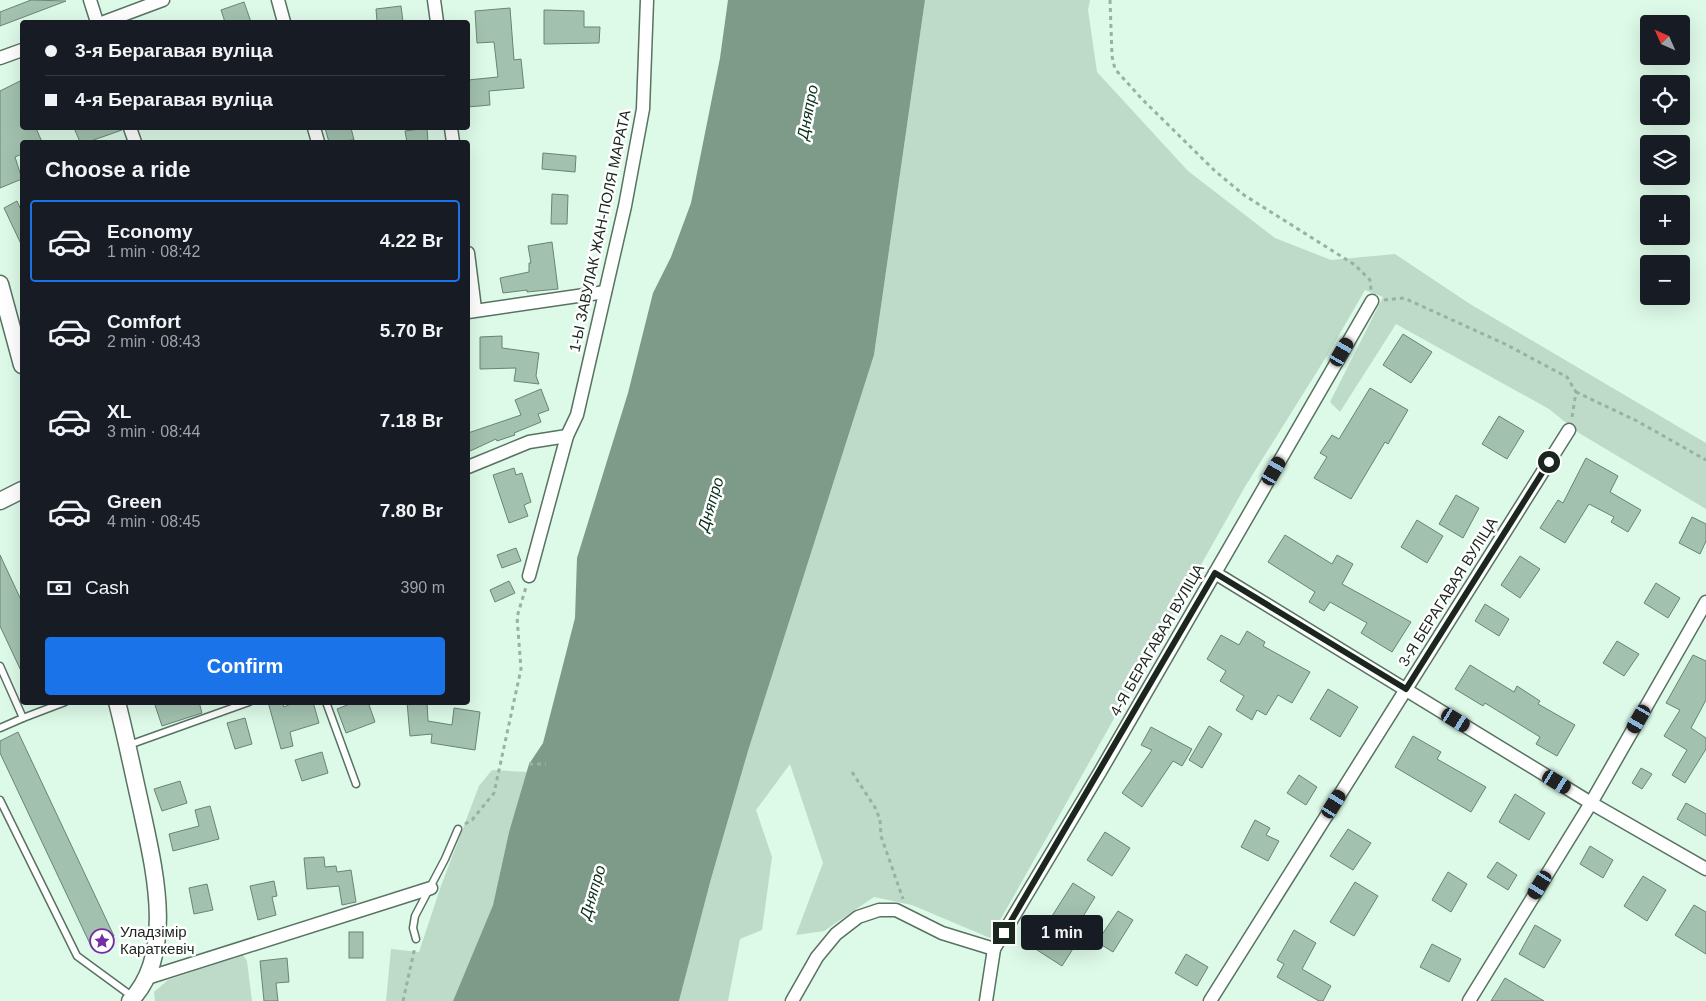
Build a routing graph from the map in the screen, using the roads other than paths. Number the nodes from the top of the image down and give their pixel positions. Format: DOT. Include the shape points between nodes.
graph roads {
  1 [pos="90,0"];
  2 [pos="163,0"];
  3 [pos="278,0"];
  4 [pos="434,0"];
  5 [pos="646,0"];
  6 [pos="96,20"];
  7 [pos="109,20"];
  8 [pos="283,20"];
  9 [pos="437,20"];
  10 [pos="20,51"];
  11 [pos="0,58"];
  12 [pos="0,284"];
  13 [pos="470,292"];
  14 [pos="605,292"];
  15 [pos="1372,301"];
  16 [pos="471,311"];
  17 [pos="5,322"];
  18 [pos="20,360"];
  19 [pos="1569,430"];
  20 [pos="567,436"];
  21 [pos="470,466"];
  22 [pos="20,491"];
  23 [pos="0,501"];
  24 [pos="1215,573"];
  25 [pos="529,576"];
  26 [pos="1706,602"];
  27 [pos="0,666"];
  28 [pos="1406,689"];
  29 [pos="57,705"];
  30 [pos="118,705"];
  31 [pos="241,705"];
  32 [pos="327,705"];
  33 [pos="24,718"];
  34 [pos="0,728"];
  35 [pos="128,745"];
  36 [pos="356,784"];
  37 [pos="0,800"];
  38 [pos="1591,803"];
  39 [pos="458,829"];
  40 [pos="1706,869"];
  41 [pos="431,888"];
  42 [pos="416,939"];
  43 [pos="994,949"];
  44 [pos="147,978"];
  45 [pos="134,1000"];
  46 [pos="792,1001"];
  47 [pos="986,1001"];
  48 [pos="1210,1001"];
  49 [pos="1469,1001"];
  1 -- 6 [label="street"];
  2 -- 7 [label="street"];
  3 -- 8 [label="street"];
  4 -- 9 [label="street"];
  5 -- 14 [label="street, 1-Ы ЗАВУЛАК ЖАН-ПОЛЯ МАРАТА" via="643,109"];
  10 -- 11 [label="street"];
  12 -- 17 [label="street"];
  13 -- 16 [label="street"];
  14 -- 16 [label="street"];
  14 -- 20 [label="street, 1-Ы ЗАВУЛАК ЖАН-ПОЛЯ МАРАТА" via="577,415"];
  15 -- 24 [label="street, 4-Я БЕРАГАВАЯ ВУЛІЦА"];
  17 -- 18 [label="street"];
  19 -- 28 [label="street, 3-Я БЕРАГАВАЯ ВУЛІЦА"];
  20 -- 21 [label="street" via="530,442"];
  20 -- 25 [label="street, 1-Ы ЗАВУЛАК ЖАН-ПОЛЯ МАРАТА"];
  22 -- 23 [label="street"];
  24 -- 28 [label="street"];
  24 -- 43 [label="street, 4-Я БЕРАГАВАЯ ВУЛІЦА"];
  26 -- 38 [label="street"];
  27 -- 33 [label="lane"];
  28 -- 38 [label="street"];
  28 -- 48 [label="street, 3-Я БЕРАГАВАЯ ВУЛІЦА"];
  29 -- 33 [label="lane"];
  30 -- 35 [label="street"];
  31 -- 35 [label="lane"];
  32 -- 36 [label="lane"];
  33 -- 34 [label="lane"];
  35 -- 44 [label="street" via="156,878 157,923 154,954"];
  37 -- 45 [label="lane" via="77,956"];
  38 -- 40 [label="street"];
  38 -- 49 [label="street"];
  39 -- 41 [label="lane"];
  41 -- 42 [label="lane" via="415,916 413,928"];
  41 -- 44 [label="street"];
  43 -- 46 [label="street" via="942,933 896,910 879,910 858,917 836,934 817,958"];
  43 -- 47 [label="street, 4-Я БЕРАГАВАЯ ВУЛІЦА"];
  44 -- 45 [label="street"];
}
